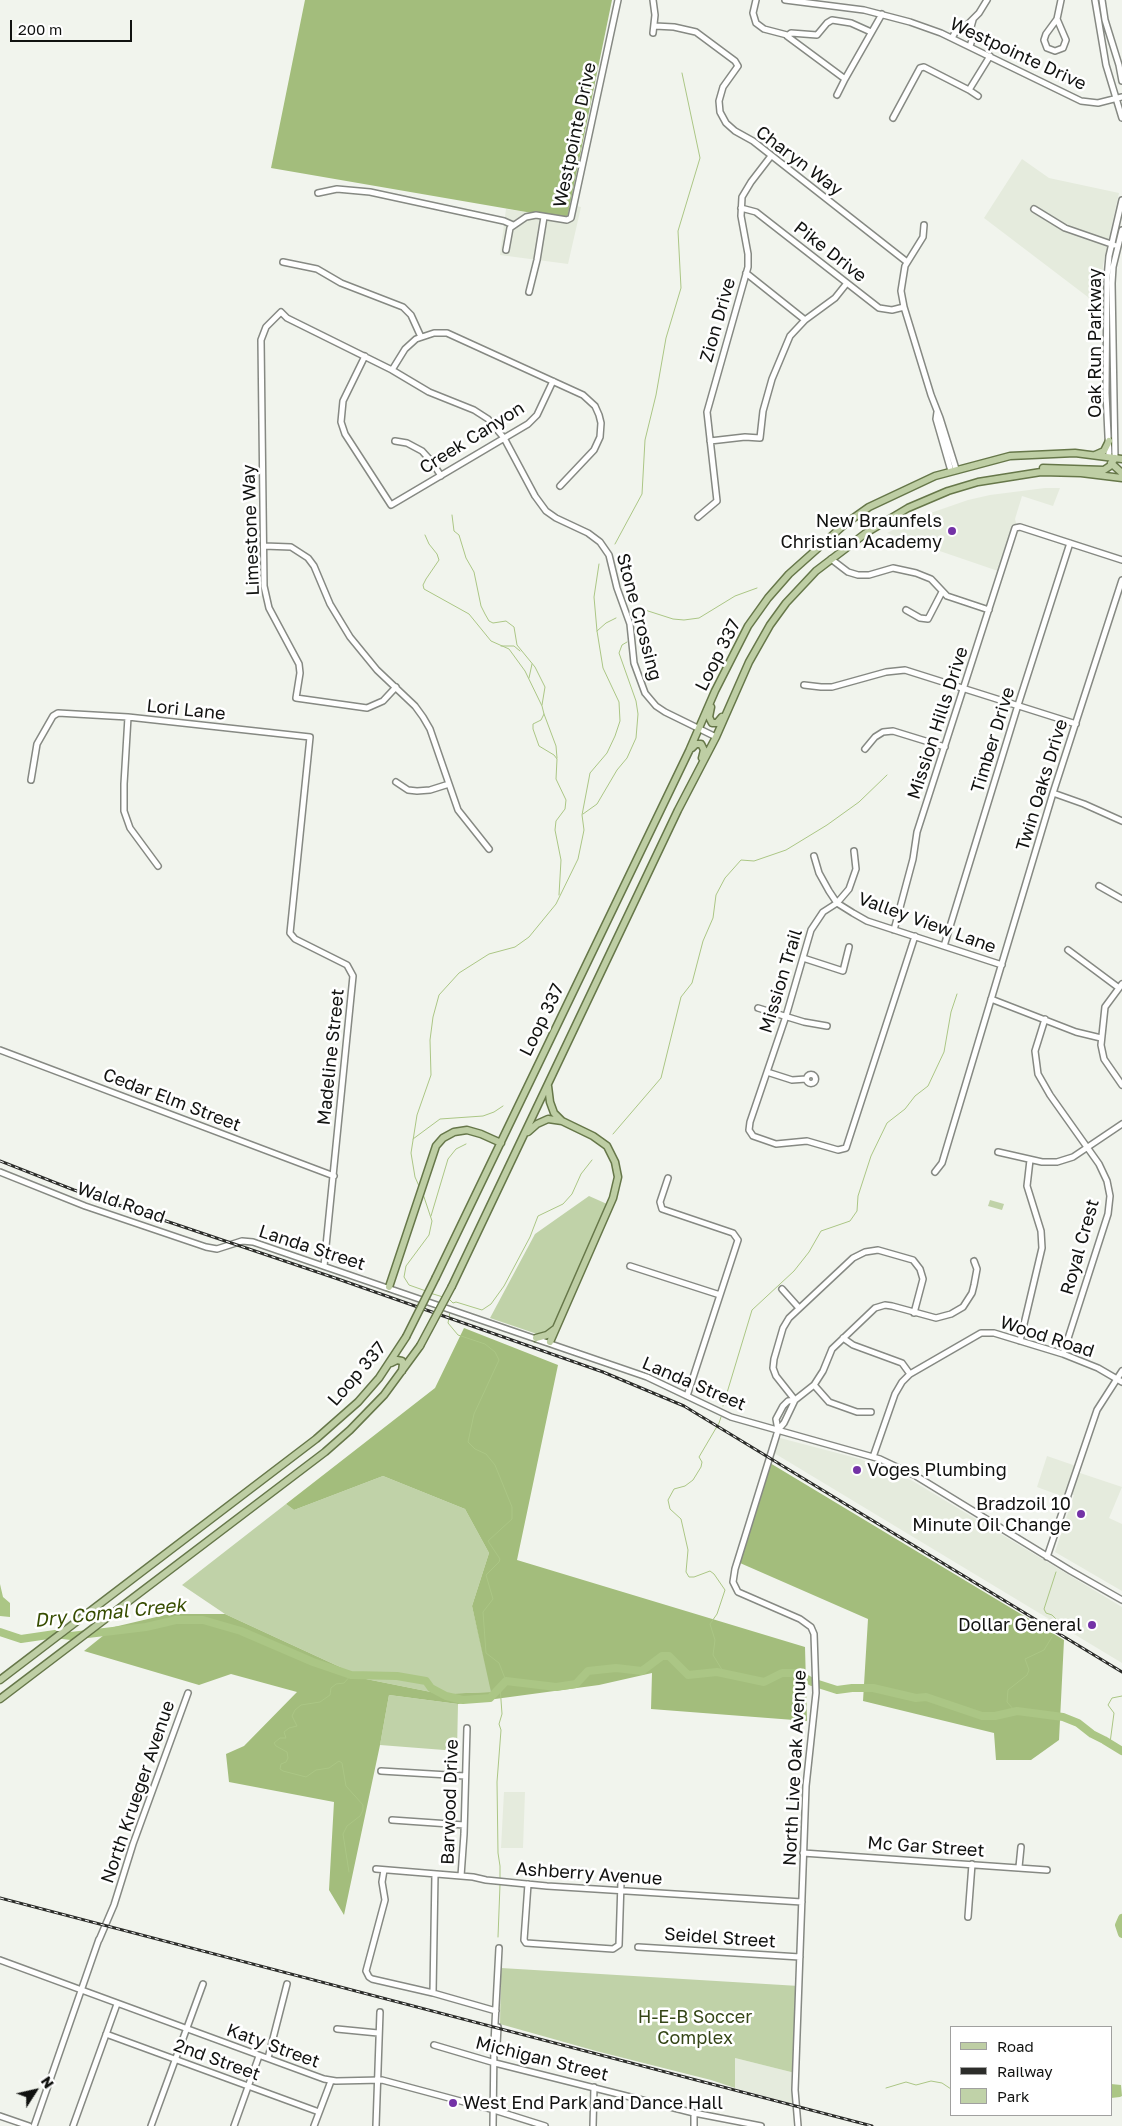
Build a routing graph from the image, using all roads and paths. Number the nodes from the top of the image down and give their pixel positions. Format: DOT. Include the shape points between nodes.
graph roads {
  1 [pos="618,0"];
  2 [pos="653,0"];
  3 [pos="756,0"];
  4 [pos="784,0"];
  5 [pos="987,0"];
  6 [pos="1061,0"];
  7 [pos="1095,0"];
  8 [pos="1102,0"];
  9 [pos="882,14"];
  10 [pos="1057,19"];
  11 [pos="973,20"];
  12 [pos="655,26"];
  13 [pos="964,26"];
  14 [pos="971,29"];
  15 [pos="871,32"];
  16 [pos="653,33"];
  17 [pos="787,35"];
  18 [pos="952,38"];
  19 [pos="970,46"];
  20 [pos="990,56"];
  21 [pos="845,79"];
  22 [pos="1122,81"];
  23 [pos="969,90"];
  24 [pos="837,95"];
  25 [pos="978,96"];
  26 [pos="1120,98"];
  27 [pos="893,118"];
  28 [pos="1122,118"];
  29 [pos="771,156"];
  30 [pos="318,193"];
  31 [pos="1122,200"];
  32 [pos="741,208"];
  33 [pos="1034,210"];
  34 [pos="544,217"];
  35 [pos="513,225"];
  36 [pos="924,225"];
  37 [pos="1122,230"];
  38 [pos="1112,245"];
  39 [pos="1120,247"];
  40 [pos="506,250"];
  41 [pos="283,262"];
  42 [pos="907,262"];
  43 [pos="746,274"];
  44 [pos="847,283"];
  45 [pos="529,292"];
  46 [pos="904,307"];
  47 [pos="281,312"];
  48 [pos="805,320"];
  49 [pos="420,337"];
  50 [pos="365,356"];
  51 [pos="392,370"];
  52 [pos="553,381"];
  53 [pos="504,438"];
  54 [pos="710,441"];
  55 [pos="1109,441"];
  56 [pos="395,442"];
  57 [pos="1093,455"];
  58 [pos="1114,460"];
  59 [pos="954,470"];
  60 [pos="1122,473"];
  61 [pos="441,476"];
  62 [pos="1122,478"];
  63 [pos="560,486"];
  64 [pos="929,499"];
  65 [pos="698,517"];
  66 [pos="1070,543"];
  67 [pos="264,546"];
  68 [pos="831,559"];
  69 [pos="1122,560"];
  70 [pos="1122,580"];
  71 [pos="942,592"];
  72 [pos="906,610"];
  73 [pos="988,610"];
  74 [pos="804,685"];
  75 [pos="396,687"];
  76 [pos="964,688"];
  77 [pos="715,692"];
  78 [pos="1018,705"];
  79 [pos="725,714"];
  80 [pos="128,717"];
  81 [pos="1076,724"];
  82 [pos="699,728"];
  83 [pos="310,737"];
  84 [pos="716,737"];
  85 [pos="945,747"];
  86 [pos="865,749"];
  87 [pos="689,751"];
  88 [pos="699,768"];
  89 [pos="31,780"];
  90 [pos="396,782"];
  91 [pos="448,784"];
  92 [pos="1053,794"];
  93 [pos="1122,821"];
  94 [pos="489,849"];
  95 [pos="854,850"];
  96 [pos="814,856"];
  97 [pos="158,866"];
  98 [pos="1099,886"];
  99 [pos="1122,899"];
  100 [pos="837,903"];
  101 [pos="894,930"];
  102 [pos="915,936"];
  103 [pos="944,946"];
  104 [pos="849,947"];
  105 [pos="1068,950"];
  106 [pos="803,958"];
  107 [pos="1002,965"];
  108 [pos="1120,986"];
  109 [pos="990,999"];
  110 [pos="758,1008"];
  111 [pos="786,1016"];
  112 [pos="1045,1019"];
  113 [pos="827,1026"];
  114 [pos="1101,1038"];
  115 [pos="0,1050"];
  116 [pos="767,1072"];
  117 [pos="806,1079"];
  118 [pos="548,1084"];
  119 [pos="1122,1086"];
  120 [pos="562,1121"];
  121 [pos="1122,1124"];
  122 [pos="524,1134"];
  123 [pos="501,1142"];
  124 [pos="1087,1147"];
  125 [pos="998,1152"];
  126 [pos="1030,1160"];
  127 [pos="0,1172"];
  128 [pos="935,1172"];
  129 [pos="334,1176"];
  130 [pos="668,1178"];
  131 [pos="234,1244"];
  132 [pos="974,1261"];
  133 [pos="324,1266"];
  134 [pos="630,1266"];
  135 [pos="389,1288"];
  136 [pos="782,1289"];
  137 [pos="720,1295"];
  138 [pos="799,1308"];
  139 [pos="914,1313"];
  140 [pos="557,1326"];
  141 [pos="536,1338"];
  142 [pos="843,1338"];
  143 [pos="1020,1341"];
  144 [pos="550,1342"];
  145 [pos="1063,1354"];
  146 [pos="388,1365"];
  147 [pos="1122,1371"];
  148 [pos="910,1374"];
  149 [pos="399,1377"];
  150 [pos="1120,1381"];
  151 [pos="814,1385"];
  152 [pos="687,1396"];
  153 [pos="795,1400"];
  154 [pos="781,1408"];
  155 [pos="789,1412"];
  156 [pos="871,1412"];
  157 [pos="778,1430"];
  158 [pos="873,1456"];
  159 [pos="1048,1557"];
  160 [pos="1122,1600"];
  161 [pos="0,1680"];
  162 [pos="188,1693"];
  163 [pos="0,1699"];
  164 [pos="467,1728"];
  165 [pos="381,1771"];
  166 [pos="465,1776"];
  167 [pos="392,1820"];
  168 [pos="464,1825"];
  169 [pos="1021,1847"];
  170 [pos="803,1853"];
  171 [pos="972,1864"];
  172 [pos="1019,1867"];
  173 [pos="376,1869"];
  174 [pos="384,1870"];
  175 [pos="1047,1870"];
  176 [pos="435,1874"];
  177 [pos="460,1876"];
  178 [pos="621,1882"];
  179 [pos="528,1884"];
  180 [pos="620,1889"];
  181 [pos="802,1902"];
  182 [pos="968,1917"];
  183 [pos="638,1947"];
  184 [pos="499,1948"];
  185 [pos="800,1957"];
  186 [pos="0,1960"];
  187 [pos="203,1984"];
  188 [pos="287,1984"];
  189 [pos="82,1990"];
  190 [pos="433,1993"];
  191 [pos="117,2004"];
  192 [pos="496,2011"];
  193 [pos="380,2012"];
  194 [pos="187,2028"];
  195 [pos="337,2030"];
  196 [pos="378,2032"];
  197 [pos="106,2034"];
  198 [pos="434,2045"];
  199 [pos="259,2056"];
  200 [pos="268,2058"];
  201 [pos="176,2059"];
  202 [pos="495,2062"];
  203 [pos="377,2080"];
  204 [pos="330,2081"];
  205 [pos="248,2086"];
  206 [pos="594,2087"];
  207 [pos="494,2110"];
  208 [pos="319,2112"];
  209 [pos="694,2113"];
  210 [pos="0,2116"];
  211 [pos="29,2126"];
  212 [pos="34,2126"];
  213 [pos="72,2126"];
  214 [pos="151,2126"];
  215 [pos="234,2126"];
  216 [pos="314,2126"];
  217 [pos="376,2126"];
  218 [pos="493,2126"];
  219 [pos="545,2126"];
  220 [pos="593,2126"];
  221 [pos="694,2126"];
  222 [pos="761,2126"];
  223 [pos="800,2126"];
  1 -- 34 [label="street, Westpointe Drive" via="572,214 567,220"];
  2 -- 12 [label="street"];
  3 -- 17 [label="street" via="753,13 756,23 764,29"];
  4 -- 9 [label="street, Westpointe Drive"];
  5 -- 11 [label="street"];
  6 -- 10 [label="street"];
  7 -- 26 [label="street" via="1106,65"];
  8 -- 22 [label="street" via="1104,20"];
  9 -- 15 [label="street"];
  9 -- 18 [label="street, Westpointe Drive"];
  10 -- 10 [label="street" via="1044,40 1047,48 1055,51 1063,48 1066,40"];
  11 -- 13 [label="street"];
  11 -- 14 [label="street"];
  12 -- 16 [label="street"];
  12 -- 29 [label="street, Charyn Way" via="674,26 696,32 735,61 738,66 722,90 720,112 730,128"];
  13 -- 14 [label="street"];
  13 -- 18 [label="street" via="957,29"];
  14 -- 19 [label="street"];
  15 -- 17 [label="street" via="851,23 832,20 818,35"];
  15 -- 21 [label="street"];
  17 -- 21 [label="street"];
  18 -- 19 [label="street, Westpointe Drive"];
  19 -- 20 [label="street, Westpointe Drive"];
  20 -- 23 [label="street"];
  20 -- 26 [label="street, Westpointe Drive" via="1081,101 1098,103"];
  21 -- 24 [label="street"];
  23 -- 25 [label="street"];
  23 -- 27 [label="street" via="924,67 920,68"];
  26 -- 28 [label="street"];
  29 -- 32 [label="street, Zion Drive" via="744,193"];
  29 -- 42 [label="street, Charyn Way"];
  30 -- 35 [label="street" via="337,189 361,190"];
  31 -- 38 [label="street, Oak Run Parkway"];
  32 -- 43 [label="street, Zion Drive" via="748,254"];
  32 -- 44 [label="street, Pike Drive" via="756,212"];
  33 -- 38 [label="street" via="1070,230"];
  34 -- 35 [label="street, Westpointe Drive" via="530,216"];
  34 -- 45 [label="street" via="538,260"];
  35 -- 40 [label="street"];
  36 -- 42 [label="street" via="922,237"];
  37 -- 39 [label="street, Oak Run Parkway"];
  38 -- 39 [label="street"];
  38 -- 55 [label="street, Oak Run Parkway" via="1107,278"];
  39 -- 58 [label="street, Oak Run Parkway" via="1112,282"];
  41 -- 49 [label="street" via="317,269 349,287 398,304 411,315"];
  42 -- 46 [label="street" via="901,284"];
  43 -- 48 [label="street"];
  43 -- 54 [label="street, Zion Drive" via="707,412"];
  44 -- 46 [label="street, Pike Drive" via="879,308 892,310"];
  44 -- 48 [label="street" via="835,298"];
  46 -- 59 [label="street"];
  47 -- 50 [label="street, Stone Crossing" via="287,318"];
  47 -- 67 [label="street, Limestone Way" via="266,326 261,340"];
  48 -- 54 [label="street" via="790,336 772,379 763,410 760,438"];
  49 -- 51 [label="street" via="405,349"];
  49 -- 52 [label="street" via="441,333 456,336"];
  50 -- 51 [label="street, Stone Crossing"];
  50 -- 61 [label="street, Creek Canyon" via="344,401 341,422 345,434 391,505"];
  51 -- 53 [label="street, Stone Crossing" via="429,392 474,410 488,419"];
  52 -- 53 [label="street, Creek Canyon" via="533,419"];
  52 -- 63 [label="street" via="589,398 601,423 600,437 594,450"];
  53 -- 61 [label="street, Creek Canyon"];
  53 -- 82 [label="street, Stone Crossing" via="546,510 588,533 610,556 630,624 634,662 646,693 664,712"];
  54 -- 65 [label="street, Zion Drive" via="717,501"];
  55 -- 57 [label="main road" via="1104,451"];
  55 -- 58 [label="street, Oak Run Parkway"];
  56 -- 61 [label="street" via="407,443 422,451"];
  57 -- 58 [label="main road, Loop 337"];
  57 -- 59 [label="main road, Loop 337" via="1010,456"];
  58 -- 60 [label="main road"];
  58 -- 64 [label="main road" via="1107,470 1043,468 1004,472 950,486"];
  59 -- 77 [label="main road, Loop 337" via="908,488 870,508 788,574 748,626"];
  62 -- 64 [label="main road, Loop 337" via="1081,473 1019,474 978,482"];
  64 -- 68 [label="main road, Loop 337" via="894,516"];
  66 -- 69 [label="street"];
  66 -- 73 [label="street, Mission Hills Drive" via="1017,527"];
  66 -- 78 [label="street, Timber Drive"];
  67 -- 75 [label="street" via="291,547 308,558 350,637"];
  67 -- 75 [label="street, Limestone Way" via="266,600 299,664 296,698 367,708 383,701"];
  68 -- 71 [label="street" via="853,574 897,568 932,577"];
  68 -- 79 [label="main road, Loop 337" via="805,582 778,615 749,662"];
  70 -- 81 [label="street, Twin Oaks Drive"];
  71 -- 72 [label="street" via="928,619"];
  71 -- 73 [label="street"];
  73 -- 76 [label="street, Mission Hills Drive"];
  74 -- 76 [label="street" via="832,686 900,670"];
  75 -- 91 [label="street" via="416,706 426,723"];
  76 -- 78 [label="street"];
  76 -- 85 [label="street, Mission Hills Drive"];
  77 -- 79 [label="main road" via="711,722 718,723"];
  77 -- 82 [label="main road, Loop 337"];
  78 -- 81 [label="street"];
  78 -- 103 [label="street, Timber Drive"];
  79 -- 84 [label="main road, Loop 337"];
  80 -- 83 [label="street, Lori Lane"];
  80 -- 89 [label="street, Lori Lane" via="58,713 53,716 37,744"];
  80 -- 97 [label="street" via="124,811 130,828"];
  81 -- 92 [label="street, Twin Oaks Drive"];
  82 -- 84 [label="street, Stone Crossing"];
  82 -- 87 [label="main road, Loop 337"];
  83 -- 129 [label="street, Madeline Street" via="290,931 295,939 347,964 353,972"];
  84 -- 88 [label="main road, Loop 337"];
  85 -- 86 [label="street" via="893,731 875,737"];
  85 -- 101 [label="street, Mission Hills Drive" via="918,832 914,859"];
  87 -- 88 [label="main road" via="696,744 702,746"];
  87 -- 123 [label="main road, Loop 337"];
  88 -- 118 [label="main road, Loop 337"];
  90 -- 91 [label="street" via="417,791"];
  91 -- 94 [label="street" via="462,816"];
  92 -- 93 [label="street"];
  92 -- 107 [label="street, Twin Oaks Drive"];
  95 -- 100 [label="street, Mission Trail" via="854,879"];
  96 -- 100 [label="street, Valley View Lane" via="823,881"];
  98 -- 99 [label="street"];
  100 -- 101 [label="street, Valley View Lane" via="861,918"];
  100 -- 106 [label="street, Mission Trail" via="823,912 814,924"];
  101 -- 102 [label="street, Valley View Lane"];
  102 -- 103 [label="street, Valley View Lane"];
  102 -- 116 [label="street, Mission Trail" via="844,1150 807,1141 770,1143 750,1133 750,1122"];
  103 -- 107 [label="street, Valley View Lane"];
  104 -- 106 [label="street" via="843,971"];
  105 -- 108 [label="street"];
  106 -- 111 [label="street, Mission Trail"];
  107 -- 109 [label="street, Twin Oaks Drive"];
  108 -- 114 [label="street" via="1105,1007"];
  109 -- 112 [label="street"];
  109 -- 128 [label="street, Twin Oaks Drive" via="942,1163"];
  110 -- 111 [label="street"];
  111 -- 113 [label="street"];
  111 -- 116 [label="street, Mission Trail"];
  112 -- 114 [label="street"];
  112 -- 124 [label="street, Royal Crest" via="1036,1051 1038,1074"];
  114 -- 119 [label="street" via="1104,1059"];
  115 -- 129 [label="street, Cedar Elm Street"];
  116 -- 117 [label="street" via="792,1080"];
  118 -- 120 [label="main road" via="554,1113"];
  118 -- 122 [label="main road, Loop 337"];
  120 -- 122 [label="main road" via="548,1120"];
  120 -- 140 [label="main road" via="607,1146 616,1162 618,1177 613,1198"];
  121 -- 124 [label="street"];
  122 -- 149 [label="main road, Loop 337, bridge" via="452,1286 420,1346"];
  123 -- 135 [label="main road" via="467,1130 454,1132 436,1146"];
  123 -- 146 [label="main road, Loop 337, bridge" via="406,1337"];
  124 -- 126 [label="street" via="1058,1162"];
  124 -- 145 [label="street, Royal Crest" via="1107,1180 1109,1208"];
  125 -- 126 [label="street"];
  126 -- 143 [label="street" via="1027,1186 1041,1231 1042,1248"];
  127 -- 131 [label="street, Wald Road" via="201,1246 217,1248"];
  129 -- 133 [label="street, Madeline Street"];
  130 -- 137 [label="street" via="660,1202 662,1209 733,1233 738,1240"];
  131 -- 133 [label="street, Landa Street" via="253,1242"];
  132 -- 139 [label="street" via="977,1269 974,1285 963,1306 936,1318"];
  133 -- 135 [label="street, Landa Street"];
  134 -- 137 [label="street"];
  135 -- 141 [label="street, Landa Street"];
  136 -- 138 [label="street"];
  137 -- 152 [label="street"];
  138 -- 139 [label="street" via="853,1258 878,1250 909,1257 920,1269 922,1284"];
  138 -- 153 [label="street" via="784,1325 773,1364 776,1376"];
  139 -- 142 [label="street" via="892,1306 879,1306"];
  140 -- 141 [label="main road" via="547,1335"];
  140 -- 144 [label="main road"];
  141 -- 144 [label="street, Landa Street"];
  142 -- 148 [label="street" via="853,1345 902,1363"];
  142 -- 151 [label="street" via="832,1349"];
  143 -- 145 [label="street, Wood Road"];
  143 -- 148 [label="street, Wood Road" via="994,1333 980,1333"];
  144 -- 152 [label="street, Landa Street" via="647,1377"];
  145 -- 150 [label="street, Wood Road"];
  146 -- 149 [label="main road" via="395,1360 402,1361"];
  146 -- 161 [label="main road, Loop 337" via="358,1402 316,1439"];
  147 -- 150 [label="street"];
  148 -- 158 [label="street" via="897,1390"];
  149 -- 163 [label="main road, Loop 337" via="361,1420 325,1452"];
  150 -- 159 [label="street" via="1097,1410"];
  151 -- 153 [label="street"];
  151 -- 156 [label="street" via="829,1402 857,1412"];
  152 -- 157 [label="street, Landa Street" via="731,1417"];
  153 -- 154 [label="street" via="788,1401"];
  153 -- 155 [label="street"];
  154 -- 155 [label="street"];
  154 -- 157 [label="street" via="776,1419"];
  155 -- 157 [label="street"];
  157 -- 158 [label="street, Landa Street"];
  157 -- 170 [label="street, North Live Oak Avenue" via="737,1560 734,1585 742,1594 800,1619 811,1627 814,1634 816,1693 809,1748"];
  158 -- 159 [label="street, Landa Street" via="916,1476"];
  159 -- 160 [label="street, Landa Street"];
  162 -- 189 [label="street, North Krueger Avenue"];
  164 -- 166 [label="street, Barwood Drive"];
  165 -- 166 [label="street"];
  166 -- 168 [label="street, Barwood Drive"];
  167 -- 168 [label="street"];
  168 -- 177 [label="street, Barwood Drive"];
  169 -- 172 [label="street"];
  170 -- 171 [label="street, Mc Gar Street"];
  170 -- 181 [label="street, North Live Oak Avenue"];
  171 -- 172 [label="street, Mc Gar Street"];
  171 -- 182 [label="street"];
  172 -- 175 [label="street, Mc Gar Street"];
  173 -- 174 [label="street, Ashberry Avenue"];
  174 -- 176 [label="street, Ashberry Avenue"];
  174 -- 190 [label="street" via="385,1900 367,1975 372,1979"];
  176 -- 177 [label="street, Ashberry Avenue"];
  176 -- 190 [label="street"];
  177 -- 179 [label="street, Ashberry Avenue"];
  178 -- 180 [label="street"];
  179 -- 180 [label="street, Ashberry Avenue"];
  179 -- 180 [label="street" via="526,1943 613,1949 619,1945"];
  180 -- 181 [label="street, Ashberry Avenue"];
  181 -- 185 [label="street, North Live Oak Avenue"];
  183 -- 185 [label="street, Seidel Street"];
  184 -- 192 [label="street"];
  185 -- 223 [label="street, North Live Oak Avenue" via="795,2095"];
  186 -- 189 [label="street, Katy Street"];
  187 -- 194 [label="street"];
  188 -- 200 [label="street"];
  189 -- 191 [label="street, Katy Street"];
  189 -- 212 [label="street, North Krueger Avenue"];
  190 -- 192 [label="street"];
  191 -- 194 [label="street, Katy Street"];
  191 -- 197 [label="street"];
  192 -- 202 [label="street"];
  193 -- 196 [label="street"];
  194 -- 199 [label="street, Katy Street"];
  194 -- 201 [label="street"];
  195 -- 196 [label="street"];
  196 -- 203 [label="street"];
  197 -- 201 [label="street, 2nd Street"];
  197 -- 213 [label="street"];
  198 -- 202 [label="street, Michigan Street"];
  199 -- 200 [label="street, Katy Street"];
  199 -- 205 [label="street"];
  200 -- 204 [label="street, Katy Street"];
  201 -- 205 [label="street, 2nd Street"];
  201 -- 214 [label="street"];
  202 -- 206 [label="street, Michigan Street"];
  202 -- 207 [label="street"];
  203 -- 204 [label="street, Katy Street"];
  203 -- 207 [label="street, Katy Street"];
  203 -- 217 [label="street"];
  204 -- 208 [label="street"];
  205 -- 208 [label="street, 2nd Street"];
  205 -- 215 [label="street"];
  206 -- 209 [label="street, Michigan Street"];
  206 -- 220 [label="street"];
  207 -- 218 [label="street"];
  207 -- 219 [label="street, Katy Street"];
  208 -- 216 [label="street"];
  209 -- 221 [label="street"];
  209 -- 222 [label="street, Michigan Street"];
  210 -- 211 [label="street"];
}
